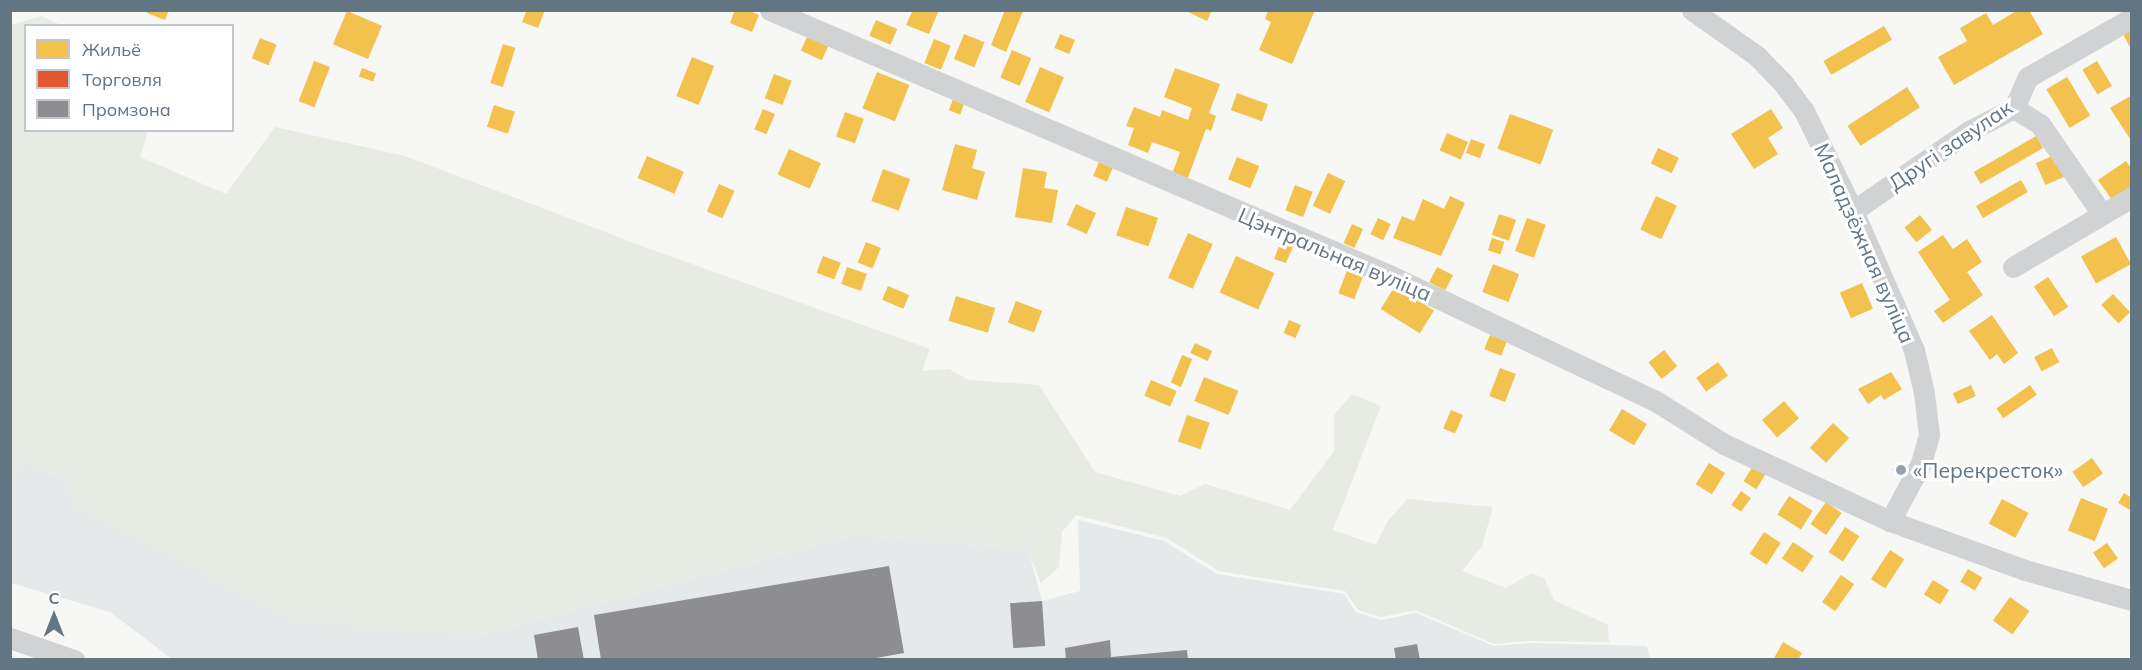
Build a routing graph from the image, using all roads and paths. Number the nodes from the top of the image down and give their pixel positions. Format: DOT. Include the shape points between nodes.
graph roads {
  1 [pos="770,10"];
  2 [pos="1692,10"];
  3 [pos="2132,18"];
  4 [pos="2014,108"];
  5 [pos="2132,197"];
  6 [pos="1853,212"];
  7 [pos="2102,214"];
  8 [pos="2013,267"];
  9 [pos="1890,521"];
  10 [pos="2132,600"];
  11 [pos="10,638"];
  12 [pos="74,660"];
  1 -- 9 [label="street, Цэнтральная вуліца" via="1389,275 1654,400 1724,444"];
  2 -- 6 [label="street, Маладзёжная вуліца" via="1757,56 1795,97"];
  3 -- 4 [label="street, Другі завулак" via="2028,77"];
  4 -- 6 [label="street, Другі завулак" via="1969,131"];
  4 -- 7 [label="street" via="2040,124"];
  5 -- 7 [label="street"];
  6 -- 9 [label="street, Маладзёжная вуліца" via="1914,350 1924,393 1929,435 1921,463"];
  7 -- 8 [label="street"];
  9 -- 10 [label="street, Цэнтральная вуліца" via="2025,570"];
  11 -- 12 [label="street"];
}
